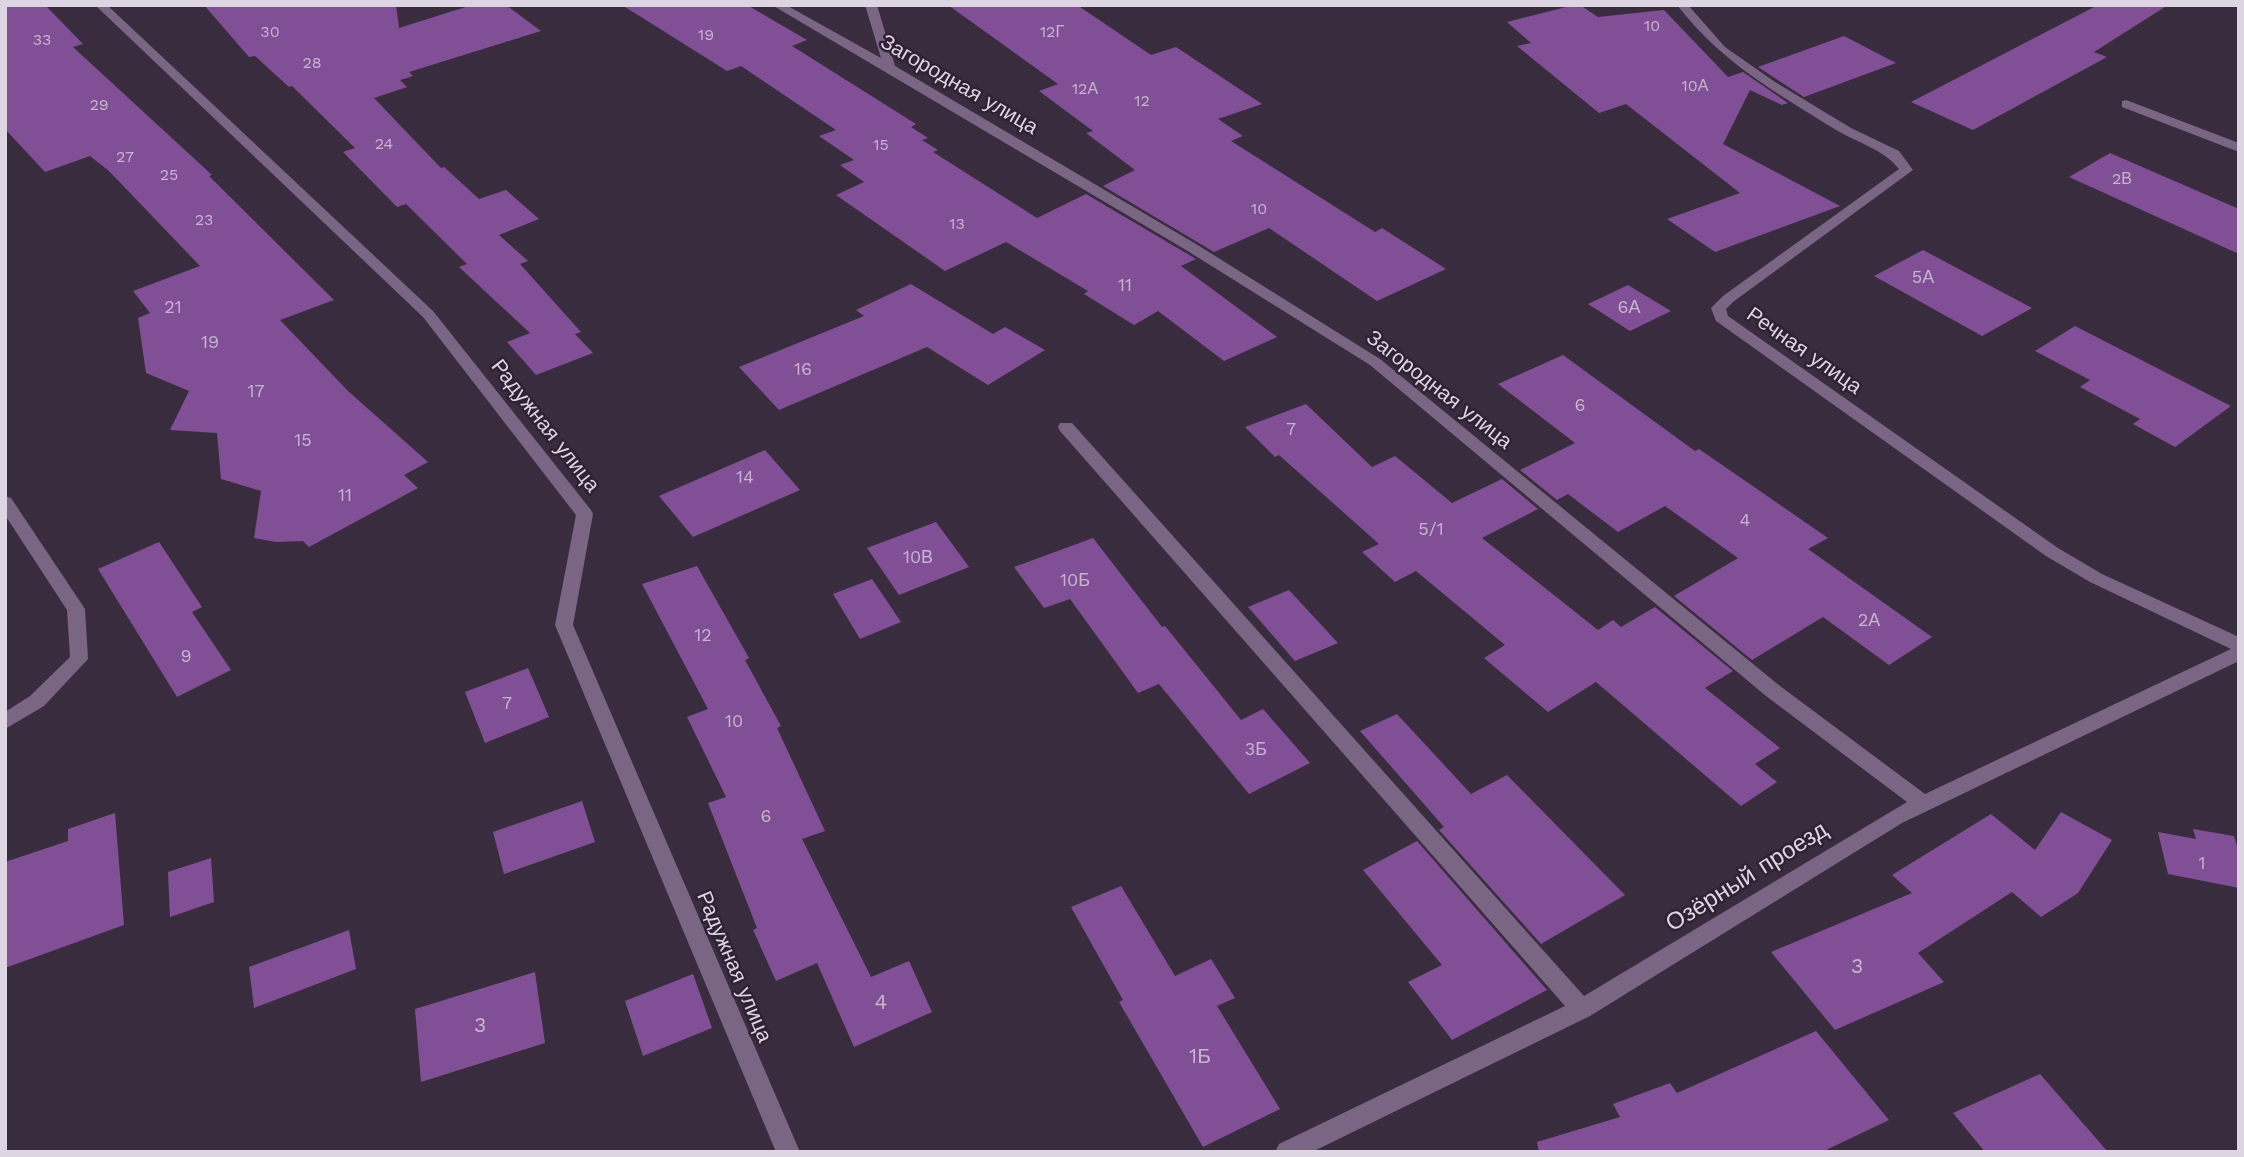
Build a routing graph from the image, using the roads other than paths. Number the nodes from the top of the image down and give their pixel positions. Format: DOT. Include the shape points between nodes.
graph roads {
  1 [pos="100,5"];
  2 [pos="777,5"];
  3 [pos="871,5"];
  4 [pos="1682,5"];
  5 [pos="890,68"];
  6 [pos="2126,104"];
  7 [pos="2239,148"];
  8 [pos="1066,427"];
  9 [pos="5,502"];
  10 [pos="2239,645"];
  11 [pos="2239,653"];
  12 [pos="5,722"];
  13 [pos="1924,804"];
  14 [pos="1581,1009"];
  15 [pos="788,1152"];
  16 [pos="1287,1152"];
  1 -- 15 [label="street, Радужная улица" via="428,314 584,514 564,625"];
  2 -- 5 [label="street, Загородная улица"];
  3 -- 5 [label="street"];
  4 -- 10 [label="street, Речная улица" via="1721,49 1771,85 1894,154 1906,170 1728,299 1718,308 1721,318 2052,552 2096,578"];
  5 -- 13 [label="street, Загородная улица" via="1375,362 1773,691"];
  6 -- 7 [label="street"];
  8 -- 14 [label="street"];
  9 -- 12 [label="street" via="76,609 79,659 37,701"];
  11 -- 13 [label="street, Озёрный проезд"];
  13 -- 14 [label="street, Озёрный проезд" via="1895,817"];
  14 -- 16 [label="street, Озёрный проезд"];
}
